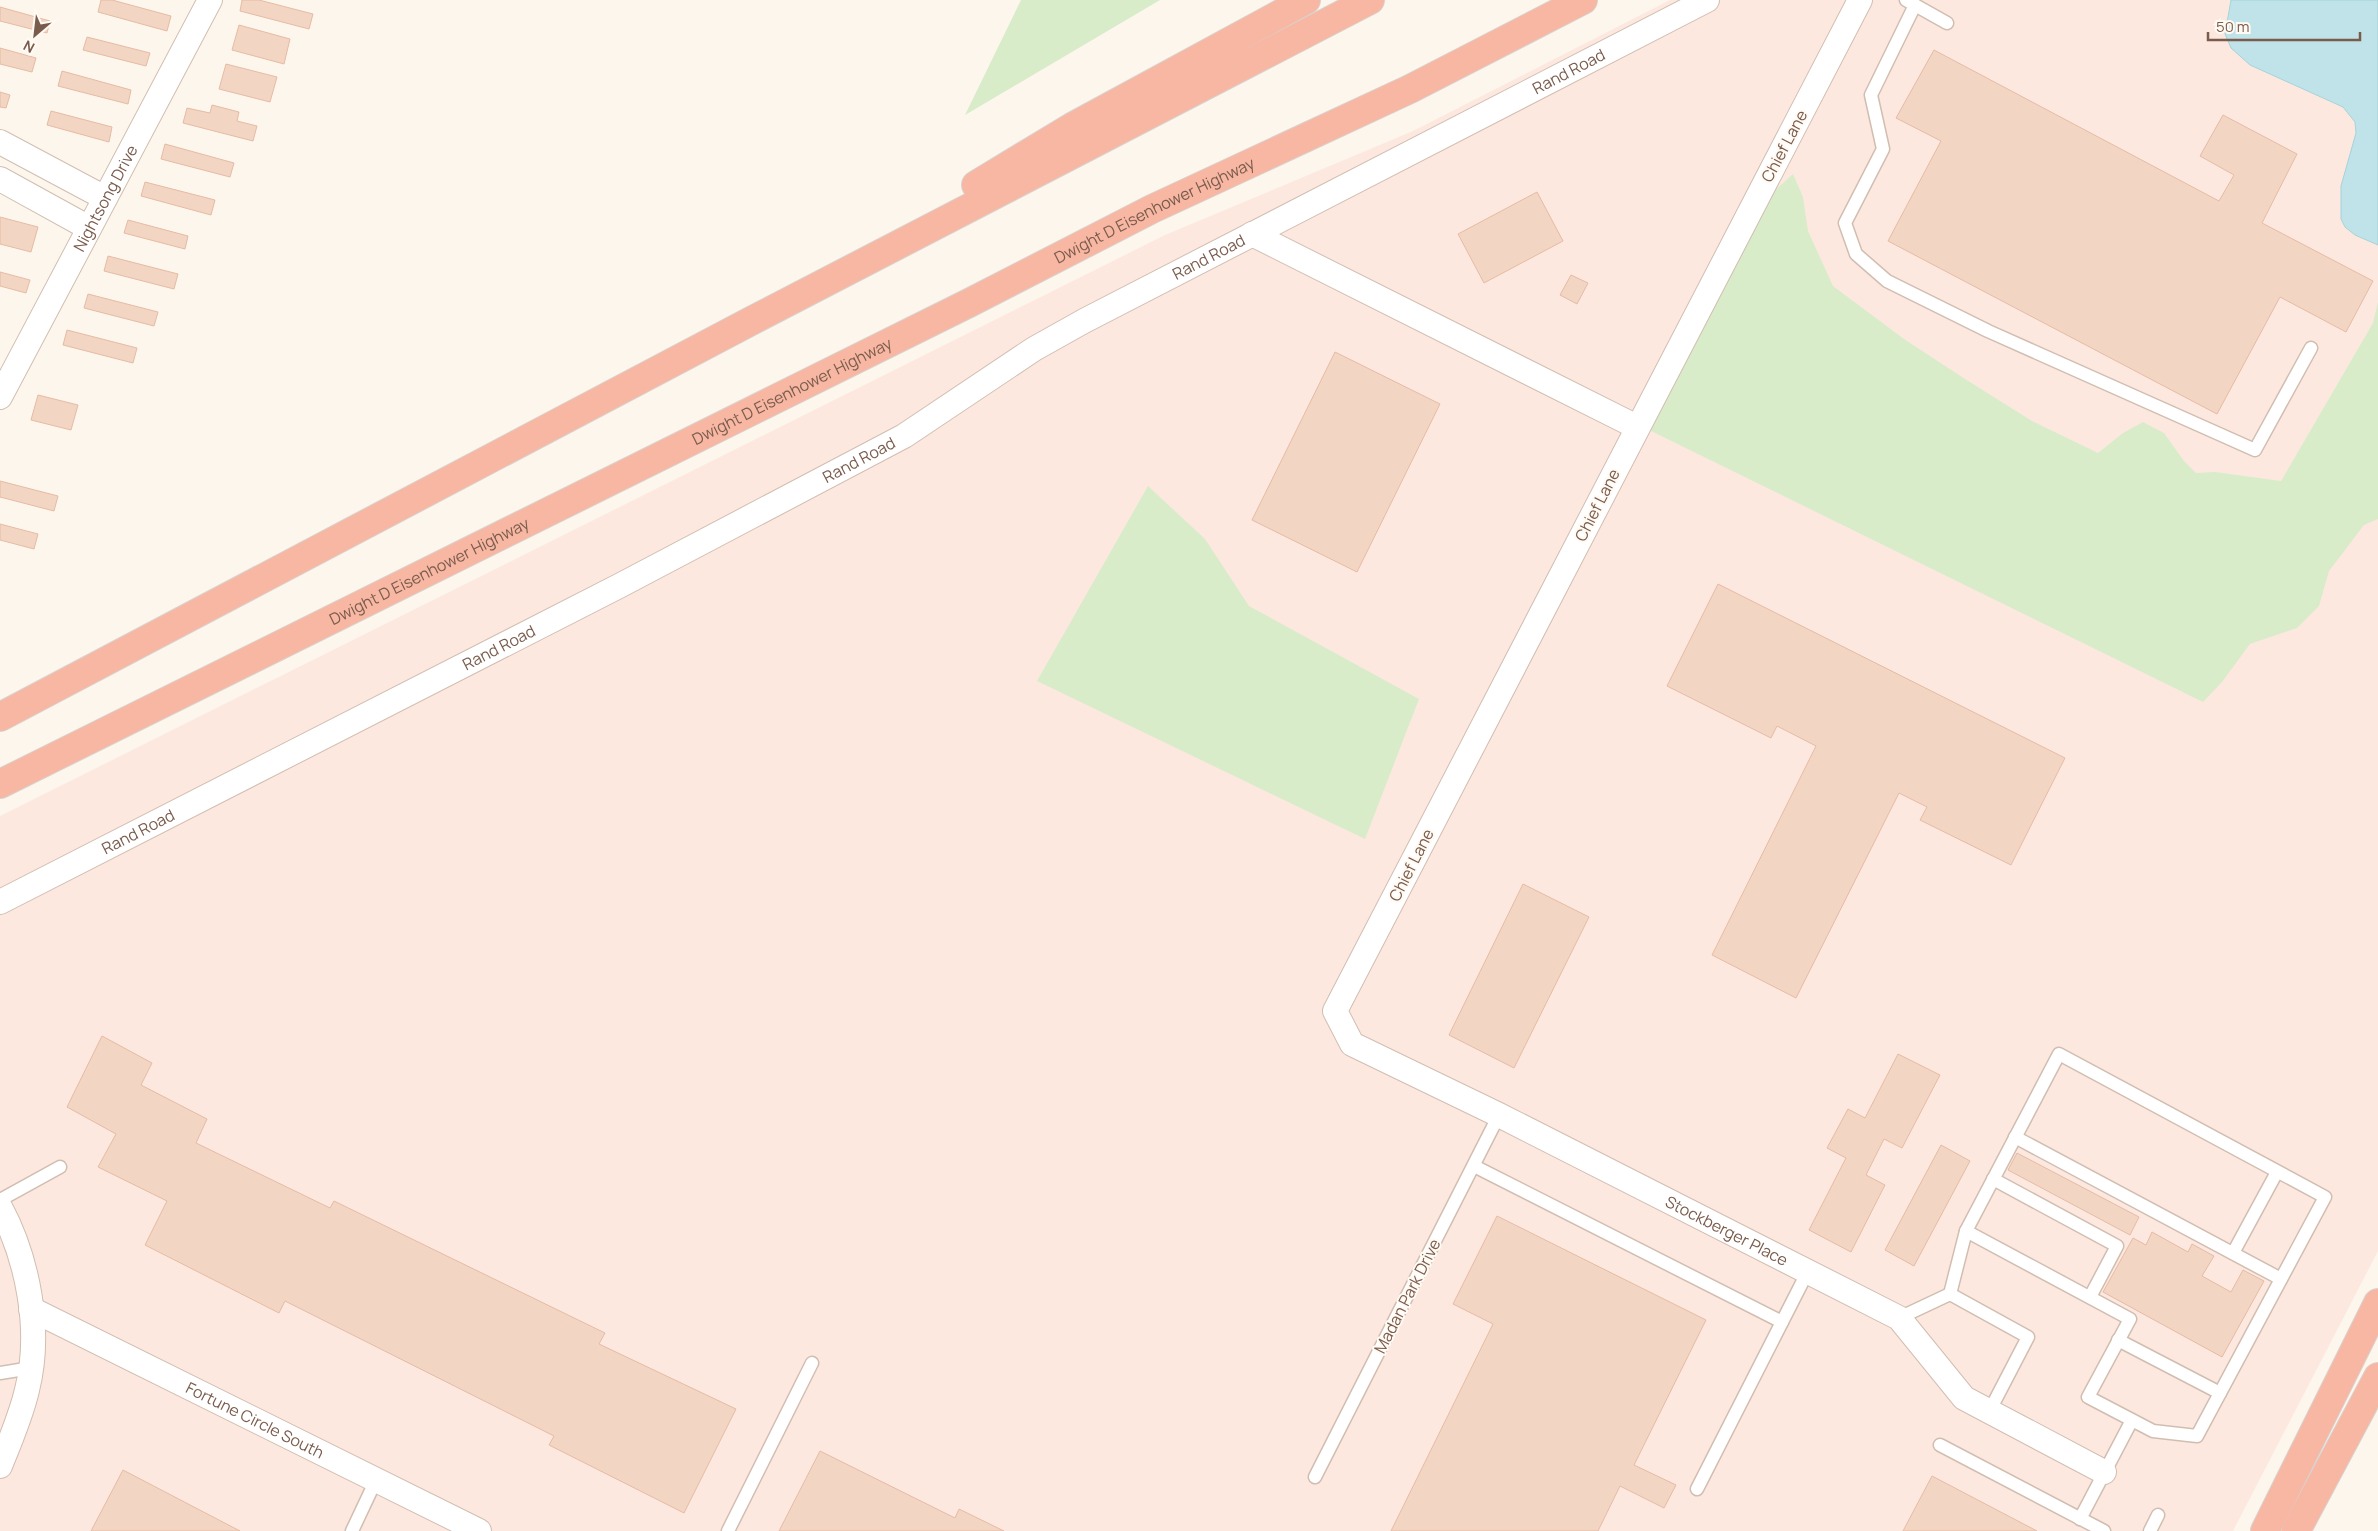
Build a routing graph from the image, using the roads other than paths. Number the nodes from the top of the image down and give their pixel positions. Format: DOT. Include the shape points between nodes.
graph roads {
  1 [pos="210,0"];
  2 [pos="1306,0"];
  3 [pos="1370,0"];
  4 [pos="1583,0"];
  5 [pos="1707,0"];
  6 [pos="1860,0"];
  7 [pos="1910,3"];
  8 [pos="1948,23"];
  9 [pos="0,142"];
  10 [pos="0,179"];
  11 [pos="105,198"];
  12 [pos="89,228"];
  13 [pos="1252,234"];
  14 [pos="753,320"];
  15 [pos="2311,348"];
  16 [pos="0,397"];
  17 [pos="1638,427"];
  18 [pos="0,717"];
  19 [pos="0,784"];
  20 [pos="0,902"];
  21 [pos="1335,1012"];
  22 [pos="1499,1115"];
  23 [pos="2015,1137"];
  24 [pos="1474,1166"];
  25 [pos="60,1167"];
  26 [pos="2277,1172"];
  27 [pos="1993,1179"];
  28 [pos="0,1200"];
  29 [pos="0,1207"];
  30 [pos="1966,1230"];
  31 [pos="2233,1254"];
  32 [pos="1808,1271"];
  33 [pos="2281,1279"];
  34 [pos="1950,1294"];
  35 [pos="2090,1297"];
  36 [pos="2378,1303"];
  37 [pos="31,1309"];
  38 [pos="1899,1318"];
  39 [pos="1782,1322"];
  40 [pos="2118,1340"];
  41 [pos="812,1363"];
  42 [pos="30,1368"];
  43 [pos="0,1373"];
  44 [pos="2378,1377"];
  45 [pos="2220,1393"];
  46 [pos="1989,1412"];
  47 [pos="2132,1420"];
  48 [pos="1940,1444"];
  49 [pos="0,1466"];
  50 [pos="2104,1472"];
  51 [pos="1315,1478"];
  52 [pos="376,1480"];
  53 [pos="1697,1488"];
  54 [pos="2158,1515"];
  55 [pos="2080,1519"];
  56 [pos="352,1531"];
  57 [pos="479,1531"];
  58 [pos="728,1531"];
  59 [pos="2104,1531"];
  60 [pos="2150,1531"];
  61 [pos="2265,1531"];
  62 [pos="2296,1531"];
  1 -- 11 [label="street, Nightsong Drive"];
  2 -- 14 [label="highway" via="1072,127"];
  3 -- 14 [label="highway"];
  4 -- 19 [label="highway, Dwight D Eisenhower Highway" via="1410,89 1152,209"];
  5 -- 13 [label="street, Rand Road"];
  6 -- 17 [label="street, Chief Lane"];
  7 -- 8 [label="lane"];
  7 -- 15 [label="lane" via="1871,95 1883,149 1845,223 1856,254 1887,281 1988,331 2255,450"];
  9 -- 11 [label="street"];
  10 -- 12 [label="street"];
  11 -- 12 [label="street, Nightsong Drive"];
  12 -- 16 [label="street, Nightsong Drive"];
  13 -- 17 [label="street"];
  13 -- 20 [label="street, Rand Road" via="1034,349 904,436 619,586"];
  14 -- 18 [label="highway"];
  17 -- 21 [label="street, Chief Lane"];
  21 -- 22 [label="street, Stockberger Place" via="1352,1044"];
  22 -- 24 [label="lane, Madan Park Drive"];
  22 -- 32 [label="street, Stockberger Place"];
  23 -- 26 [label="lane" via="2059,1054"];
  23 -- 27 [label="lane"];
  23 -- 31 [label="lane"];
  24 -- 39 [label="lane"];
  24 -- 51 [label="lane, Madan Park Drive"];
  25 -- 28 [label="lane"];
  26 -- 31 [label="lane"];
  26 -- 33 [label="lane" via="2325,1198"];
  27 -- 30 [label="lane"];
  27 -- 35 [label="lane" via="2117,1246"];
  29 -- 37 [label="street" via="18,1253"];
  30 -- 34 [label="lane"];
  30 -- 35 [label="lane"];
  31 -- 33 [label="lane"];
  32 -- 38 [label="street, Stockberger Place"];
  32 -- 39 [label="lane"];
  33 -- 45 [label="lane"];
  34 -- 38 [label="lane"];
  34 -- 46 [label="lane" via="2028,1337"];
  35 -- 40 [label="lane" via="2130,1318"];
  36 -- 61 [label="highway"];
  37 -- 42 [label="street"];
  37 -- 52 [label="street, Fortune Circle South"];
  38 -- 46 [label="street, Stockberger Place" via="1964,1398"];
  39 -- 53 [label="lane"];
  40 -- 45 [label="lane"];
  40 -- 47 [label="lane" via="2088,1397"];
  41 -- 58 [label="lane"];
  42 -- 43 [label="lane"];
  42 -- 49 [label="street" via="20,1416"];
  44 -- 62 [label="highway"];
  45 -- 47 [label="lane" via="2197,1436 2153,1430"];
  46 -- 50 [label="street, Stockberger Place"];
  47 -- 50 [label="lane"];
  48 -- 55 [label="lane"];
  50 -- 55 [label="lane"];
  52 -- 56 [label="lane"];
  52 -- 57 [label="street, Fortune Circle South"];
  54 -- 60 [label="lane"];
  55 -- 59 [label="lane"];
}
